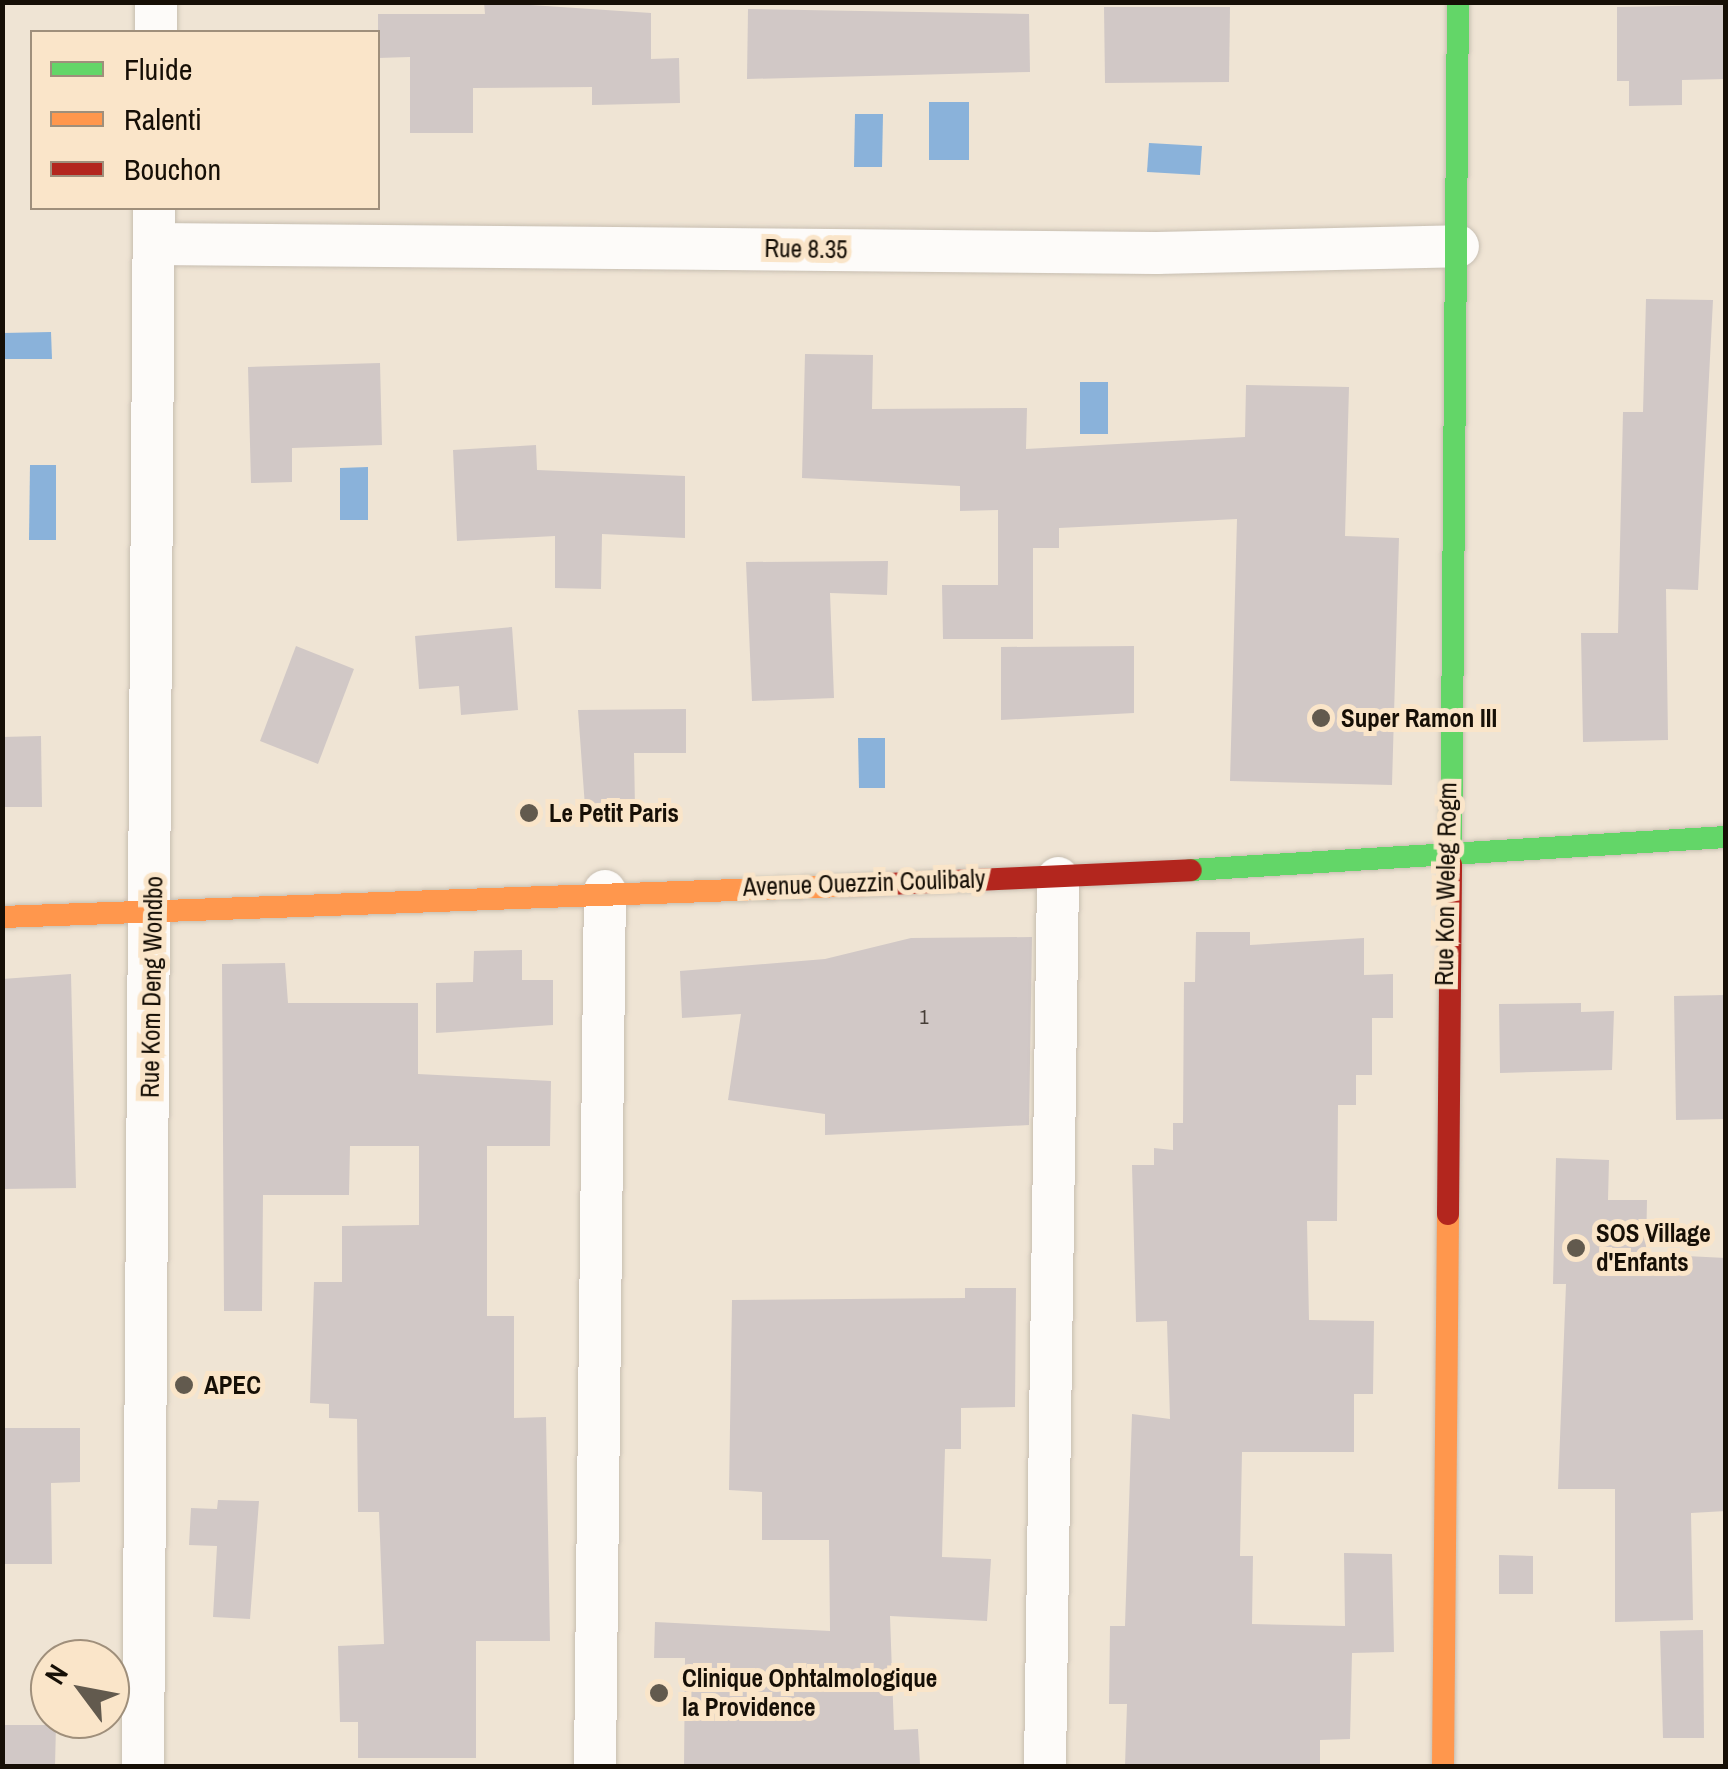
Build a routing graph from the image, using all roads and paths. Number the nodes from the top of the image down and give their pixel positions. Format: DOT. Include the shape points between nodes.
graph roads {
  1 [pos="156,2"];
  2 [pos="1458,2"];
  3 [pos="156,30"];
  4 [pos="154,226"];
  5 [pos="1458,246"];
  6 [pos="1726,837"];
  7 [pos="1445,858"];
  8 [pos="1058,878"];
  9 [pos="605,891"];
  10 [pos="153,912"];
  11 [pos="2,917"];
  12 [pos="143,1766"];
  13 [pos="596,1766"];
  14 [pos="1046,1766"];
  15 [pos="1442,1766"];
  1 -- 3 [label="street"];
  2 -- 5 [label="street, Rue Kon Weleg Rogm"];
  4 -- 5 [label="street, Rue 8.35" via="1158,253"];
  4 -- 10 [label="street, Rue Kom Deng Wondbo"];
  5 -- 7 [label="street, Rue Kon Weleg Rogm"];
  6 -- 7 [label="street, Avenue Ouezzin Coulibaly"];
  7 -- 8 [label="street, Avenue Ouezzin Coulibaly"];
  7 -- 15 [label="street, Rue Kon Weleg Rogm"];
  8 -- 9 [label="street, Avenue Ouezzin Coulibaly"];
  8 -- 14 [label="street"];
  9 -- 10 [label="street, Avenue Ouezzin Coulibaly"];
  9 -- 13 [label="street"];
  10 -- 11 [label="street, Avenue Ouezzin Coulibaly"];
  10 -- 12 [label="street, Rue Kom Deng Wondbo"];
}
